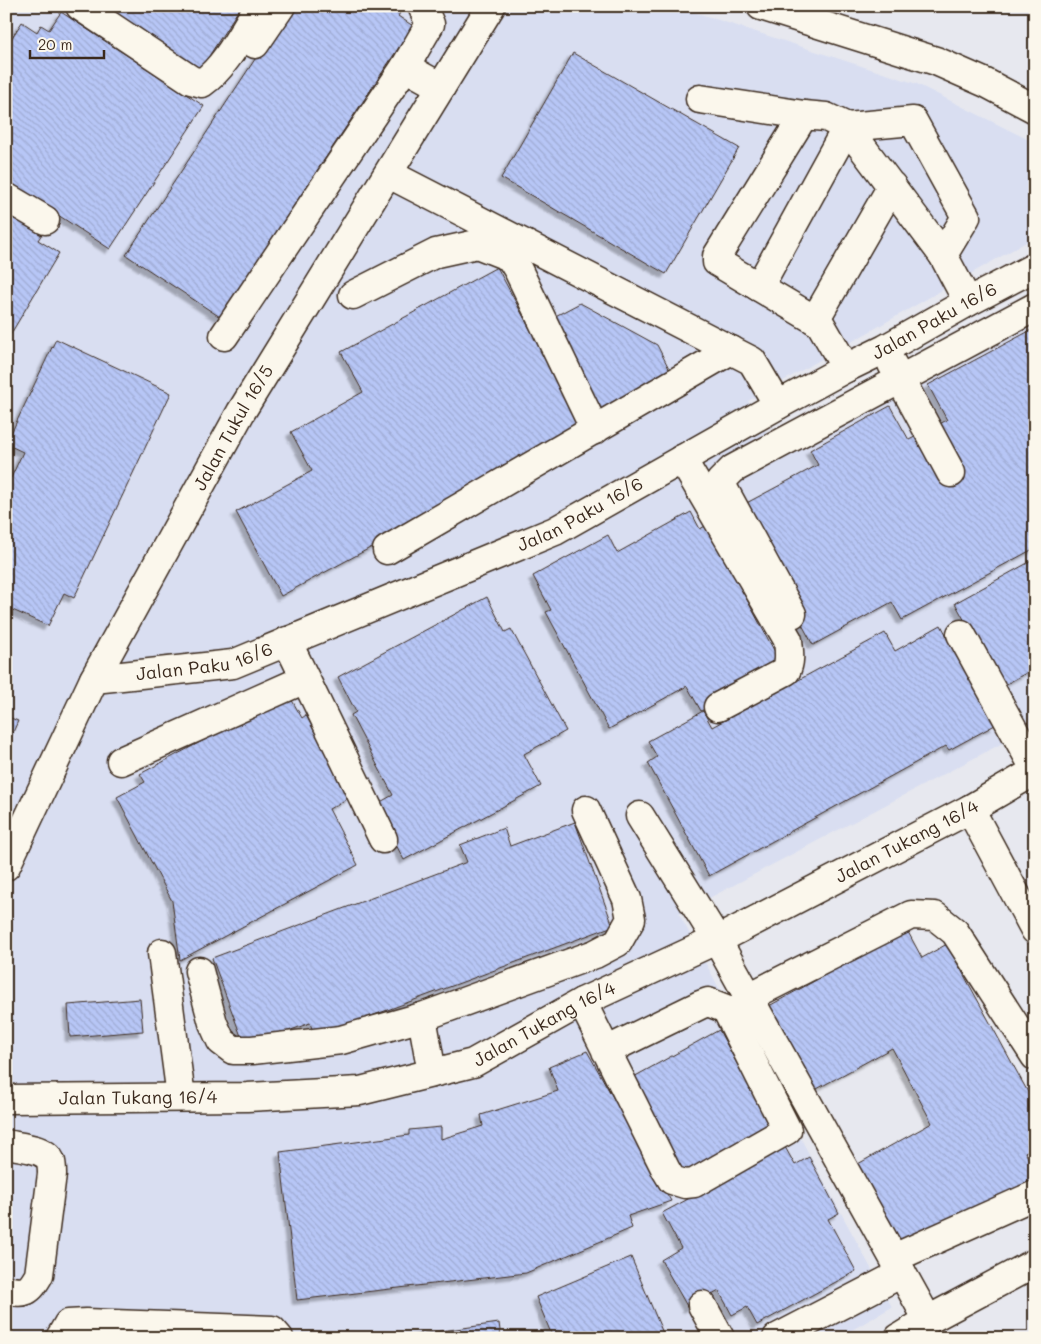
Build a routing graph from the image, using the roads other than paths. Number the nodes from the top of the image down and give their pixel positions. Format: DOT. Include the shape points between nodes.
graph roads {
  1 [pos="80,6"];
  2 [pos="259,6"];
  3 [pos="281,6"];
  4 [pos="422,6"];
  5 [pos="491,6"];
  6 [pos="760,6"];
  7 [pos="405,67"];
  8 [pos="231,79"];
  9 [pos="441,88"];
  10 [pos="700,98"];
  11 [pos="1035,109"];
  12 [pos="804,115"];
  13 [pos="847,127"];
  14 [pos="388,174"];
  15 [pos="892,186"];
  16 [pos="6,197"];
  17 [pos="45,220"];
  18 [pos="943,255"];
  19 [pos="1035,267"];
  20 [pos="759,287"];
  21 [pos="353,295"];
  22 [pos="968,302"];
  23 [pos="1035,307"];
  24 [pos="815,320"];
  25 [pos="224,336"];
  26 [pos="885,349"];
  27 [pos="731,350"];
  28 [pos="846,368"];
  29 [pos="900,380"];
  30 [pos="778,405"];
  31 [pos="595,430"];
  32 [pos="682,459"];
  33 [pos="950,473"];
  34 [pos="387,550"];
  35 [pos="792,614"];
  36 [pos="961,634"];
  37 [pos="287,642"];
  38 [pos="94,679"];
  39 [pos="305,679"];
  40 [pos="718,707"];
  41 [pos="121,761"];
  42 [pos="1035,770"];
  43 [pos="970,809"];
  44 [pos="586,810"];
  45 [pos="640,816"];
  46 [pos="383,839"];
  47 [pos="6,866"];
  48 [pos="1035,930"];
  49 [pos="717,940"];
  50 [pos="162,953"];
  51 [pos="199,971"];
  52 [pos="749,997"];
  53 [pos="582,1002"];
  54 [pos="422,1017"];
  55 [pos="606,1051"];
  56 [pos="1035,1056"];
  57 [pos="432,1073"];
  58 [pos="6,1098"];
  59 [pos="181,1098"];
  60 [pos="6,1144"];
  61 [pos="1035,1195"];
  62 [pos="1035,1263"];
  63 [pos="898,1266"];
  64 [pos="6,1290"];
  65 [pos="702,1305"];
  66 [pos="928,1320"];
  67 [pos="60,1338"];
  68 [pos="279,1338"];
  69 [pos="720,1338"];
  70 [pos="777,1338"];
  71 [pos="899,1338"];
  1 -- 2 [label="street" via="191,80 202,83 222,63"];
  3 -- 8 [label="street"];
  4 -- 7 [label="street" via="430,24"];
  5 -- 9 [label="street, Jalan Tukul 16/5"];
  6 -- 11 [label="street" via="936,61"];
  7 -- 9 [label="street"];
  7 -- 25 [label="street"];
  9 -- 14 [label="street, Jalan Tukul 16/5"];
  10 -- 12 [label="street"];
  12 -- 13 [label="street" via="826,117"];
  12 -- 20 [label="street" via="717,256 717,262 722,266"];
  13 -- 15 [label="street"];
  13 -- 18 [label="street" via="913,121 966,217"];
  13 -- 20 [label="street"];
  14 -- 27 [label="street"];
  14 -- 38 [label="street, Jalan Tukul 16/5" via="241,412"];
  15 -- 18 [label="street"];
  15 -- 24 [label="street"];
  16 -- 17 [label="street"];
  18 -- 22 [label="street"];
  19 -- 22 [label="street, Jalan Paku 16/6"];
  20 -- 24 [label="street"];
  21 -- 31 [label="street" via="436,253 477,244 510,258"];
  22 -- 26 [label="street, Jalan Paku 16/6"];
  23 -- 29 [label="street"];
  24 -- 28 [label="street" via="820,323"];
  26 -- 28 [label="street, Jalan Paku 16/6"];
  26 -- 29 [label="street"];
  27 -- 30 [label="street" via="752,361"];
  27 -- 31 [label="street"];
  28 -- 30 [label="street, Jalan Paku 16/6"];
  29 -- 33 [label="street"];
  29 -- 35 [label="street" via="733,469 720,482"];
  30 -- 32 [label="street, Jalan Paku 16/6"];
  31 -- 34 [label="street"];
  32 -- 37 [label="street, Jalan Paku 16/6" via="555,531"];
  32 -- 40 [label="street" via="788,640 790,664 786,671"];
  36 -- 42 [label="street"];
  37 -- 38 [label="street, Jalan Paku 16/6" via="233,664"];
  37 -- 39 [label="street"];
  38 -- 47 [label="street, Jalan Tukul 16/5"];
  39 -- 41 [label="street"];
  39 -- 46 [label="street"];
  42 -- 43 [label="street, Jalan Tukang 16/4"];
  43 -- 48 [label="street"];
  43 -- 49 [label="street, Jalan Tukang 16/4"];
  44 -- 54 [label="street" via="628,899 631,919 618,942 595,954"];
  45 -- 49 [label="street"];
  49 -- 52 [label="street"];
  49 -- 53 [label="street, Jalan Tukang 16/4"];
  50 -- 59 [label="street"];
  51 -- 54 [label="street" via="213,1023 221,1041 233,1050 341,1040"];
  52 -- 56 [label="street" via="911,915 935,916 955,932"];
  52 -- 63 [label="street"];
  53 -- 55 [label="street"];
  53 -- 57 [label="street, Jalan Tukang 16/4" via="474,1063"];
  54 -- 57 [label="street"];
  55 -- 55 [label="street" via="700,1005 716,1004 726,1009 787,1130 694,1183 672,1180"];
  57 -- 59 [label="street, Jalan Tukang 16/4" via="360,1091"];
  58 -- 59 [label="street, Jalan Tukang 16/4"];
  60 -- 64 [label="street" via="48,1156 52,1174 39,1275 32,1288 22,1293"];
  61 -- 63 [label="street"];
  62 -- 66 [label="street"];
  63 -- 66 [label="street"];
  63 -- 70 [label="street"];
  65 -- 69 [label="street"];
  66 -- 71 [label="street"];
  67 -- 68 [label="street" via="68,1324 86,1323 272,1330"];
}
